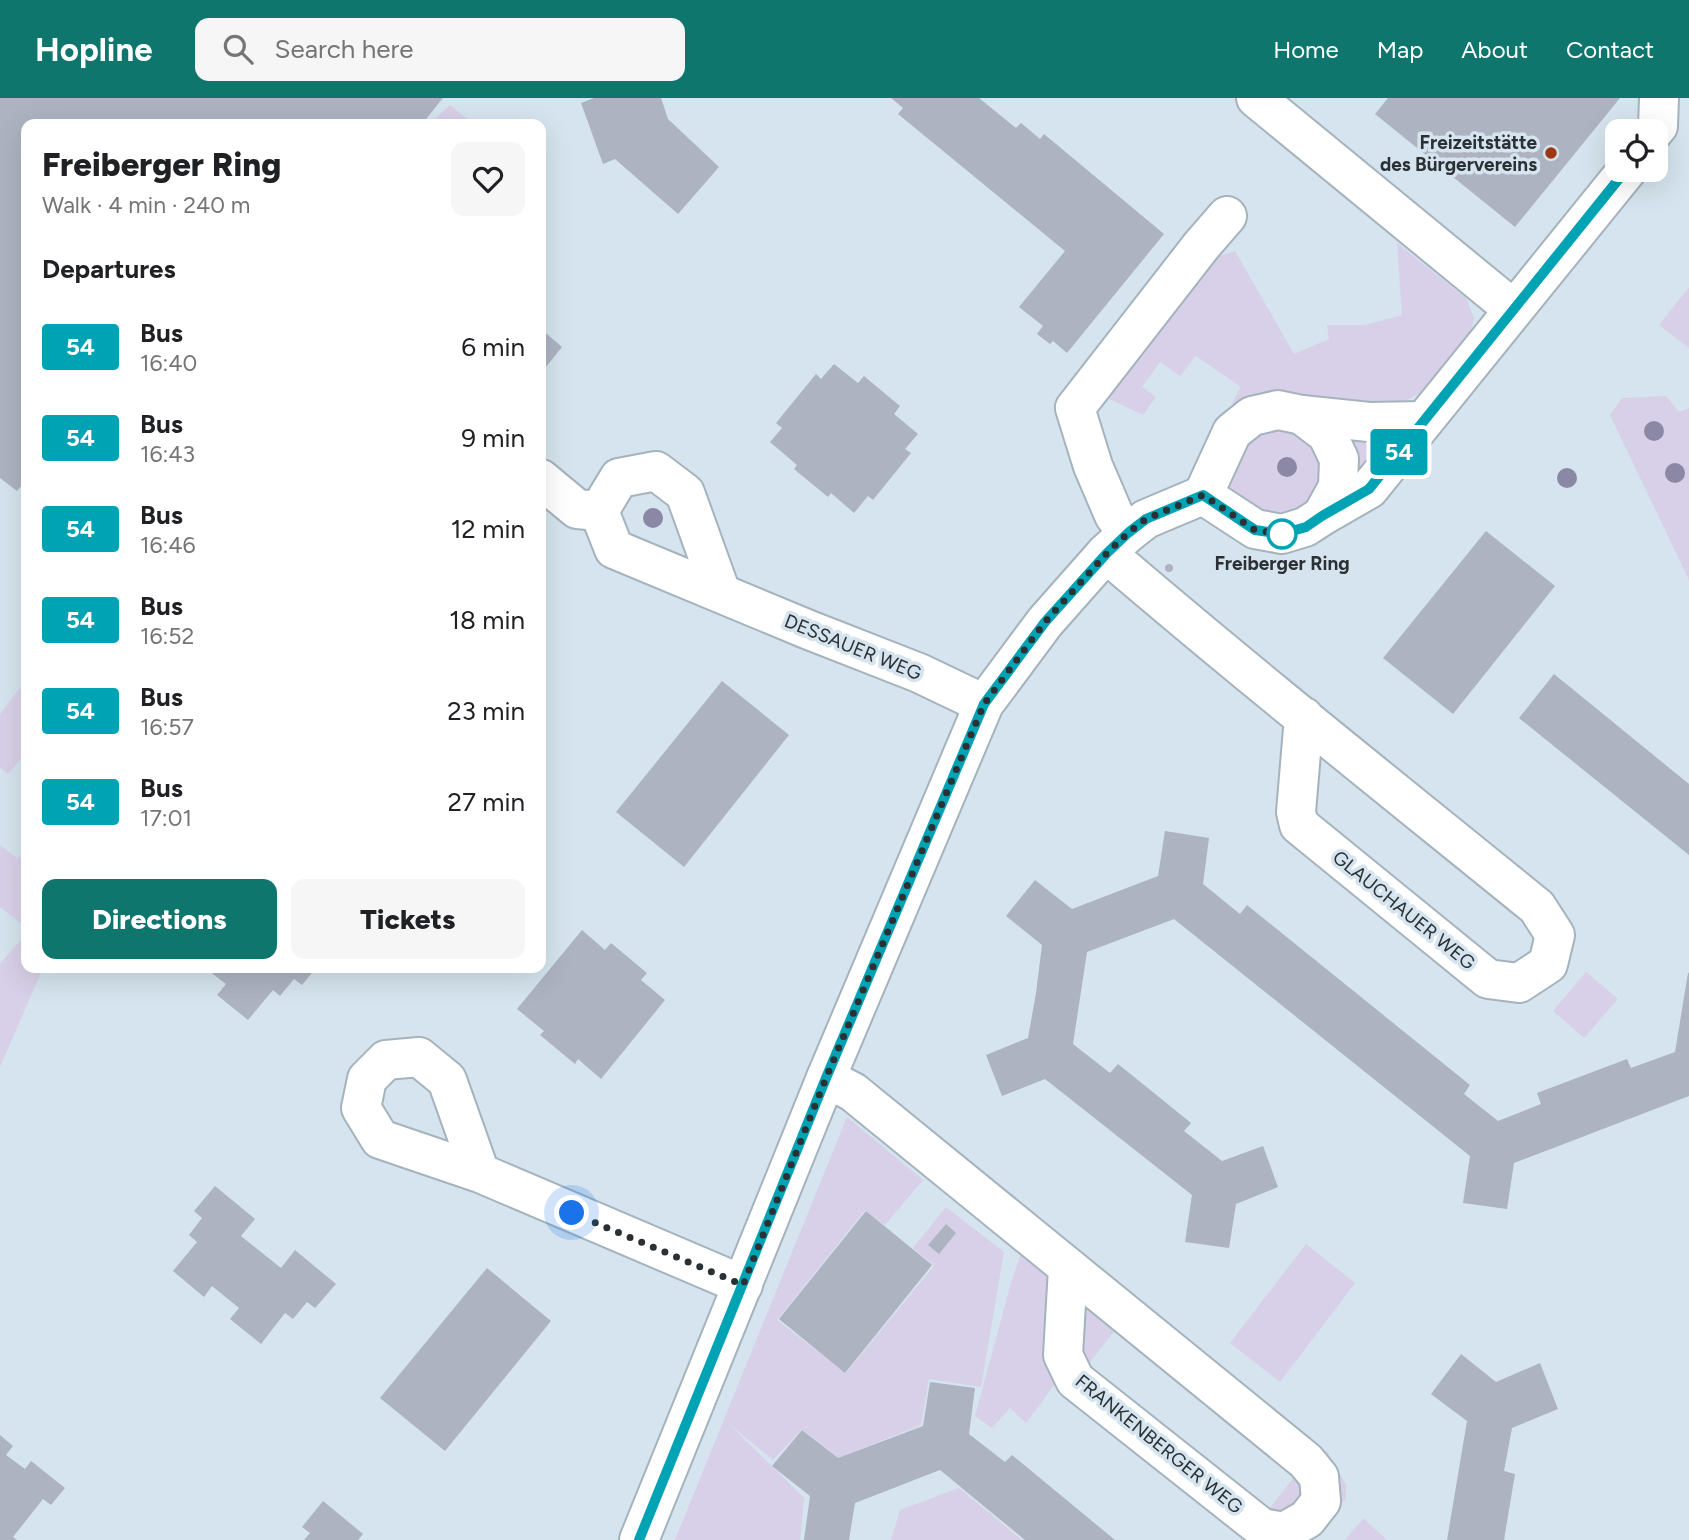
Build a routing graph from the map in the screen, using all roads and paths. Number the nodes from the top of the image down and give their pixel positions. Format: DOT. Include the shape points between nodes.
graph roads {
  1 [pos="1256,98"];
  2 [pos="1659,98"];
  3 [pos="1658,119"];
  4 [pos="1616,182"];
  5 [pos="1227,216"];
  6 [pos="1513,309"];
  7 [pos="1302,415"];
  8 [pos="1423,421"];
  9 [pos="546,483"];
  10 [pos="1203,495"];
  11 [pos="599,511"];
  12 [pos="1322,516"];
  13 [pos="1117,543"];
  14 [pos="722,593"];
  15 [pos="984,704"];
  16 [pos="1304,717"];
  17 [pos="826,1078"];
  18 [pos="480,1173"];
  19 [pos="1068,1268"];
  20 [pos="743,1285"];
  21 [pos="639,1540"];
  1 -- 6 [label="street"];
  2 -- 3 [label="street"];
  4 -- 6 [label="street"];
  5 -- 13 [label="street, GLAUCHAUER WEG" via="1075,408 1114,515"];
  6 -- 8 [label="street"];
  7 -- 8 [label="street" via="1369,422"];
  7 -- 10 [label="street" via="1278,410 1252,416 1232,432"];
  7 -- 12 [label="street" via="1327,434 1339,459 1338,487"];
  8 -- 12 [label="street" via="1369,489"];
  9 -- 11 [label="street" via="577,509"];
  10 -- 12 [label="street" via="1255,530 1282,534"];
  10 -- 13 [label="street" via="1146,519"];
  11 -- 14 [label="street, DESSAUER WEG" via="614,548"];
  11 -- 14 [label="street" via="619,478 656,471 685,493"];
  13 -- 15 [label="street" via="1045,622"];
  13 -- 16 [label="street, GLAUCHAUER WEG"];
  14 -- 15 [label="street, DESSAUER WEG"];
  15 -- 17 [label="street"];
  16 -- 16 [label="street, GLAUCHAUER WEG" via="1296,812 1299,825 1488,979 1520,983 1548,964 1555,935 1537,907"];
  17 -- 19 [label="street, FRANKENBERGER WEG" via="853,1092"];
  17 -- 20 [label="street"];
  18 -- 18 [label="street" via="380,1139 361,1108 367,1079 386,1060 419,1057 447,1080"];
  18 -- 20 [label="street"];
  19 -- 19 [label="street, FRANKENBERGER WEG" via="1063,1355 1075,1380 1262,1528 1284,1532 1307,1519 1321,1501 1319,1477 1306,1461"];
  20 -- 21 [label="street"];
}
